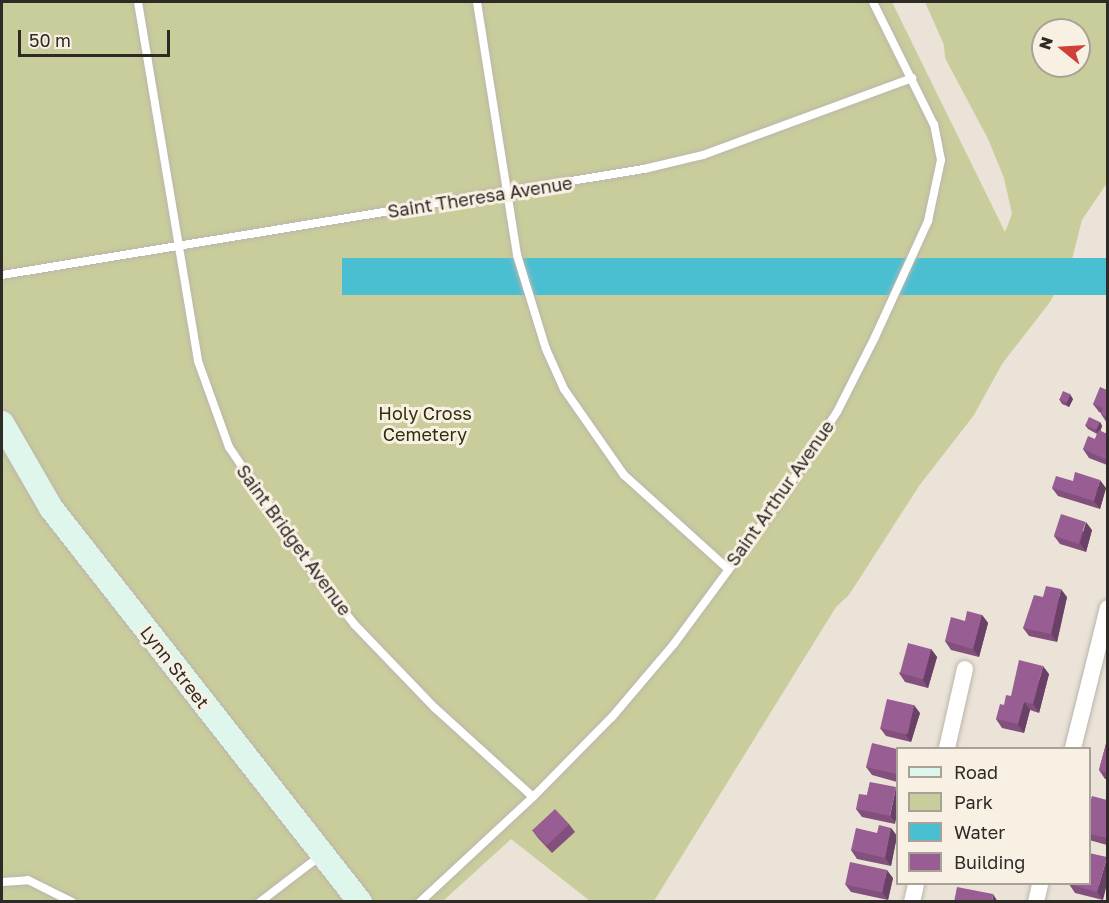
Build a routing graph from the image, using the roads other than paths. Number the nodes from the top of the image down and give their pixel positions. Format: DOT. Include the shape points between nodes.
graph roads {
  1 [pos="138,2"];
  2 [pos="477,2"];
  3 [pos="873,2"];
  4 [pos="912,78"];
  5 [pos="507,189"];
  6 [pos="177,249"];
  7 [pos="2,276"];
  8 [pos="2,423"];
  9 [pos="728,569"];
  10 [pos="1107,608"];
  11 [pos="965,669"];
  12 [pos="947,747"];
  13 [pos="1073,747"];
  14 [pos="533,797"];
  15 [pos="323,854"];
  16 [pos="2,882"];
  17 [pos="916,885"];
  18 [pos="1040,885"];
  19 [pos="72,902"];
  20 [pos="260,902"];
  21 [pos="360,902"];
  22 [pos="420,902"];
  23 [pos="912,902"];
  24 [pos="1036,902"];
  1 -- 6 [label="lane, Saint Bridget Avenue"];
  2 -- 5 [label="lane"];
  3 -- 4 [label="lane, Saint Arthur Avenue"];
  4 -- 5 [label="lane, Saint Theresa Avenue" via="703,155 566,184"];
  4 -- 9 [label="lane, Saint Arthur Avenue" via="934,125 941,160 928,221 837,412 775,507"];
  5 -- 6 [label="lane, Saint Theresa Avenue"];
  5 -- 9 [label="lane" via="517,255 531,306 564,389 624,475"];
  6 -- 7 [label="lane, Saint Theresa Avenue"];
  6 -- 14 [label="lane, Saint Bridget Avenue" via="198,361 210,402 253,489 356,625 435,708"];
  8 -- 15 [label="main road, Lynn Street" via="51,508"];
  9 -- 14 [label="lane, Saint Arthur Avenue" via="675,644 612,717"];
  10 -- 13 [label="street"];
  11 -- 12 [label="street"];
  14 -- 22 [label="lane, Saint Arthur Avenue"];
  15 -- 20 [label="lane"];
  15 -- 21 [label="main road, Lynn Street"];
  16 -- 19 [label="lane" via="28,880"];
  17 -- 23 [label="street"];
  18 -- 24 [label="street"];
}
